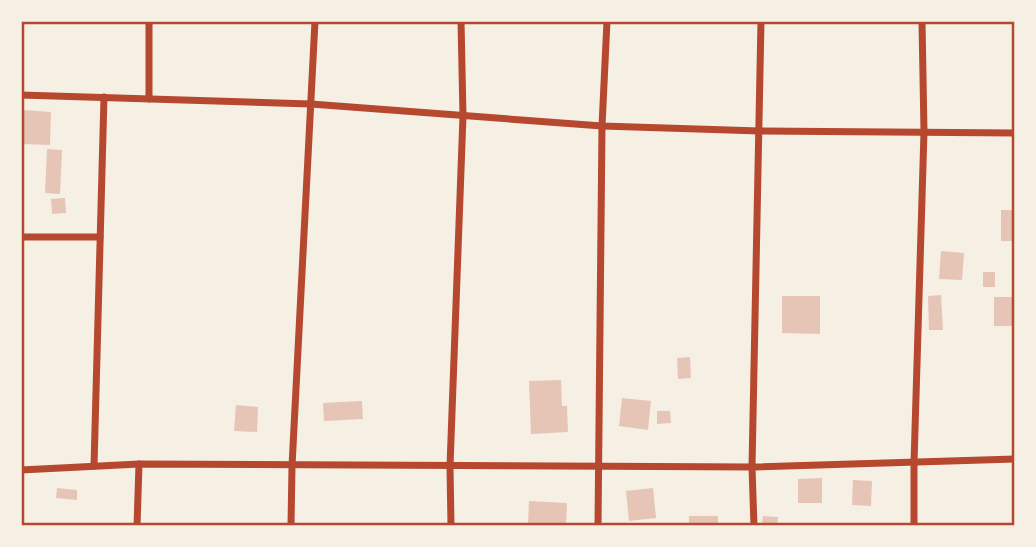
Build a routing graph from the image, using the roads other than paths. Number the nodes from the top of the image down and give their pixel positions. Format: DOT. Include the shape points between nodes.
graph roads {
  1 [pos="149,21"];
  2 [pos="315,21"];
  3 [pos="461,21"];
  4 [pos="607,21"];
  5 [pos="761,21"];
  6 [pos="922,21"];
  7 [pos="21,95"];
  8 [pos="104,97"];
  9 [pos="149,99"];
  10 [pos="310,104"];
  11 [pos="463,116"];
  12 [pos="602,126"];
  13 [pos="760,131"];
  14 [pos="923,132"];
  15 [pos="1015,133"];
  16 [pos="21,237"];
  17 [pos="100,237"];
  18 [pos="1015,460"];
  19 [pos="914,463"];
  20 [pos="139,464"];
  21 [pos="292,466"];
  22 [pos="450,466"];
  23 [pos="94,467"];
  24 [pos="598,467"];
  25 [pos="752,467"];
  26 [pos="21,470"];
  27 [pos="137,526"];
  28 [pos="291,526"];
  29 [pos="451,526"];
  30 [pos="598,526"];
  31 [pos="754,526"];
  32 [pos="914,526"];
  1 -- 9 [label="street"];
  2 -- 10 [label="street"];
  3 -- 11 [label="street"];
  4 -- 12 [label="street"];
  5 -- 13 [label="street"];
  6 -- 14 [label="street"];
  7 -- 8 [label="street"];
  8 -- 9 [label="street"];
  8 -- 17 [label="street"];
  9 -- 10 [label="street"];
  10 -- 11 [label="street"];
  10 -- 21 [label="street"];
  11 -- 12 [label="street"];
  11 -- 22 [label="street"];
  12 -- 13 [label="street"];
  12 -- 24 [label="street"];
  13 -- 14 [label="street"];
  13 -- 25 [label="street"];
  14 -- 15 [label="street"];
  14 -- 19 [label="street"];
  16 -- 17 [label="street"];
  17 -- 23 [label="street"];
  18 -- 19 [label="street"];
  19 -- 25 [label="street"];
  19 -- 32 [label="street"];
  20 -- 21 [label="street"];
  20 -- 23 [label="street"];
  20 -- 27 [label="street"];
  21 -- 22 [label="street"];
  21 -- 28 [label="street"];
  22 -- 24 [label="street"];
  22 -- 29 [label="street"];
  23 -- 26 [label="street"];
  24 -- 25 [label="street"];
  24 -- 30 [label="street"];
  25 -- 31 [label="street"];
}
